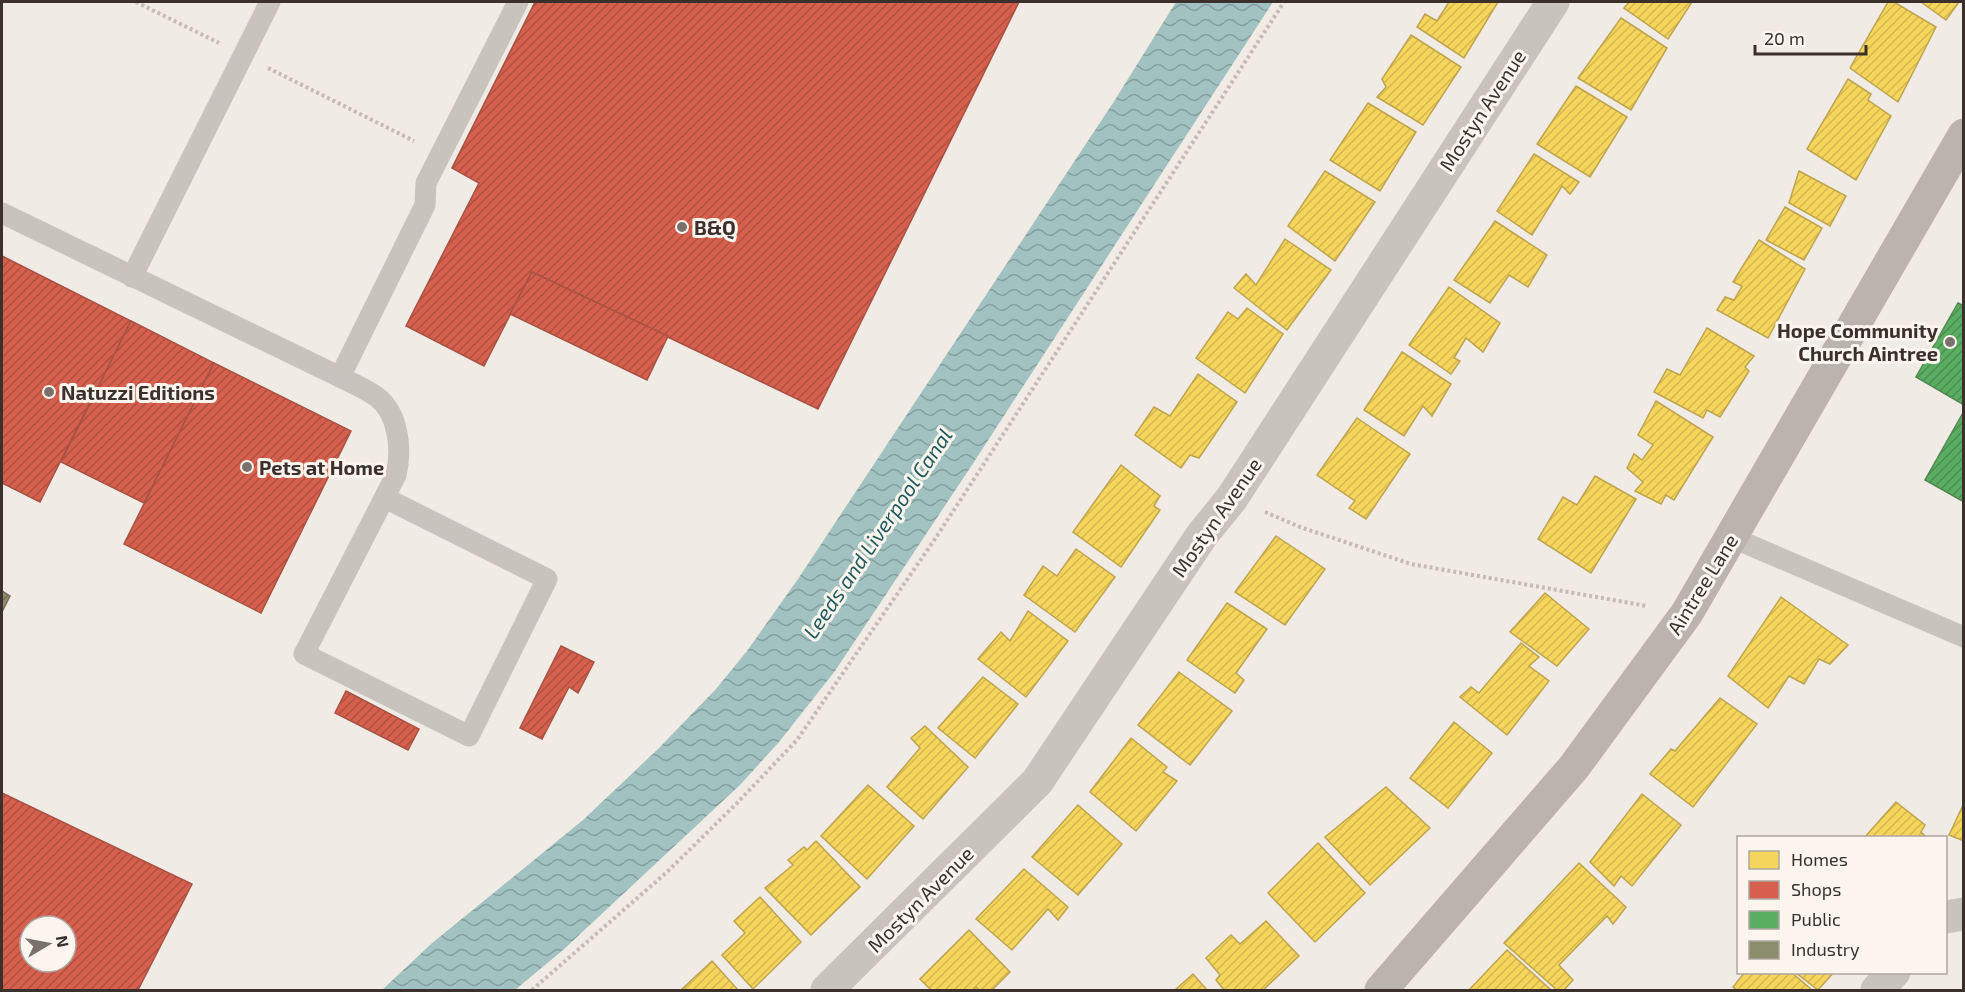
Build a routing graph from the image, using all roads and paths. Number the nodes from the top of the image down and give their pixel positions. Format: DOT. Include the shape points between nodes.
graph roads {
  1 [pos="136,2"];
  2 [pos="270,2"];
  3 [pos="518,2"];
  4 [pos="1284,2"];
  5 [pos="1553,2"];
  6 [pos="243,55"];
  7 [pos="1961,146"];
  8 [pos="441,154"];
  9 [pos="2,213"];
  10 [pos="132,277"];
  11 [pos="340,377"];
  12 [pos="385,498"];
  13 [pos="1232,498"];
  14 [pos="1731,537"];
  15 [pos="1687,613"];
  16 [pos="1964,637"];
  17 [pos="1964,914"];
  18 [pos="1947,917"];
  19 [pos="1892,974"];
  20 [pos="532,990"];
  21 [pos="827,990"];
  22 [pos="1381,990"];
  23 [pos="1877,990"];
  1 -- 6 [label="path"];
  2 -- 6 [label="lane"];
  3 -- 8 [label="lane"];
  4 -- 20 [label="path" via="937,537 796,740 667,872"];
  5 -- 13 [label="street, Mostyn Avenue"];
  6 -- 8 [label="path"];
  6 -- 10 [label="lane"];
  7 -- 14 [label="main road, Aintree Lane"];
  8 -- 11 [label="lane" via="426,183 425,205"];
  9 -- 10 [label="lane"];
  10 -- 11 [label="lane"];
  11 -- 12 [label="lane" via="377,397 387,407 395,425 399,460"];
  12 -- 12 [label="lane" via="547,579 469,736 304,654"];
  13 -- 15 [label="path" via="1300,527 1411,564"];
  13 -- 21 [label="street, Mostyn Avenue" via="1202,535 1037,783"];
  14 -- 15 [label="main road, Aintree Lane"];
  14 -- 16 [label="lane"];
  15 -- 22 [label="main road, Aintree Lane" via="1574,767"];
  17 -- 18 [label="street"];
  19 -- 23 [label="street"];
}
